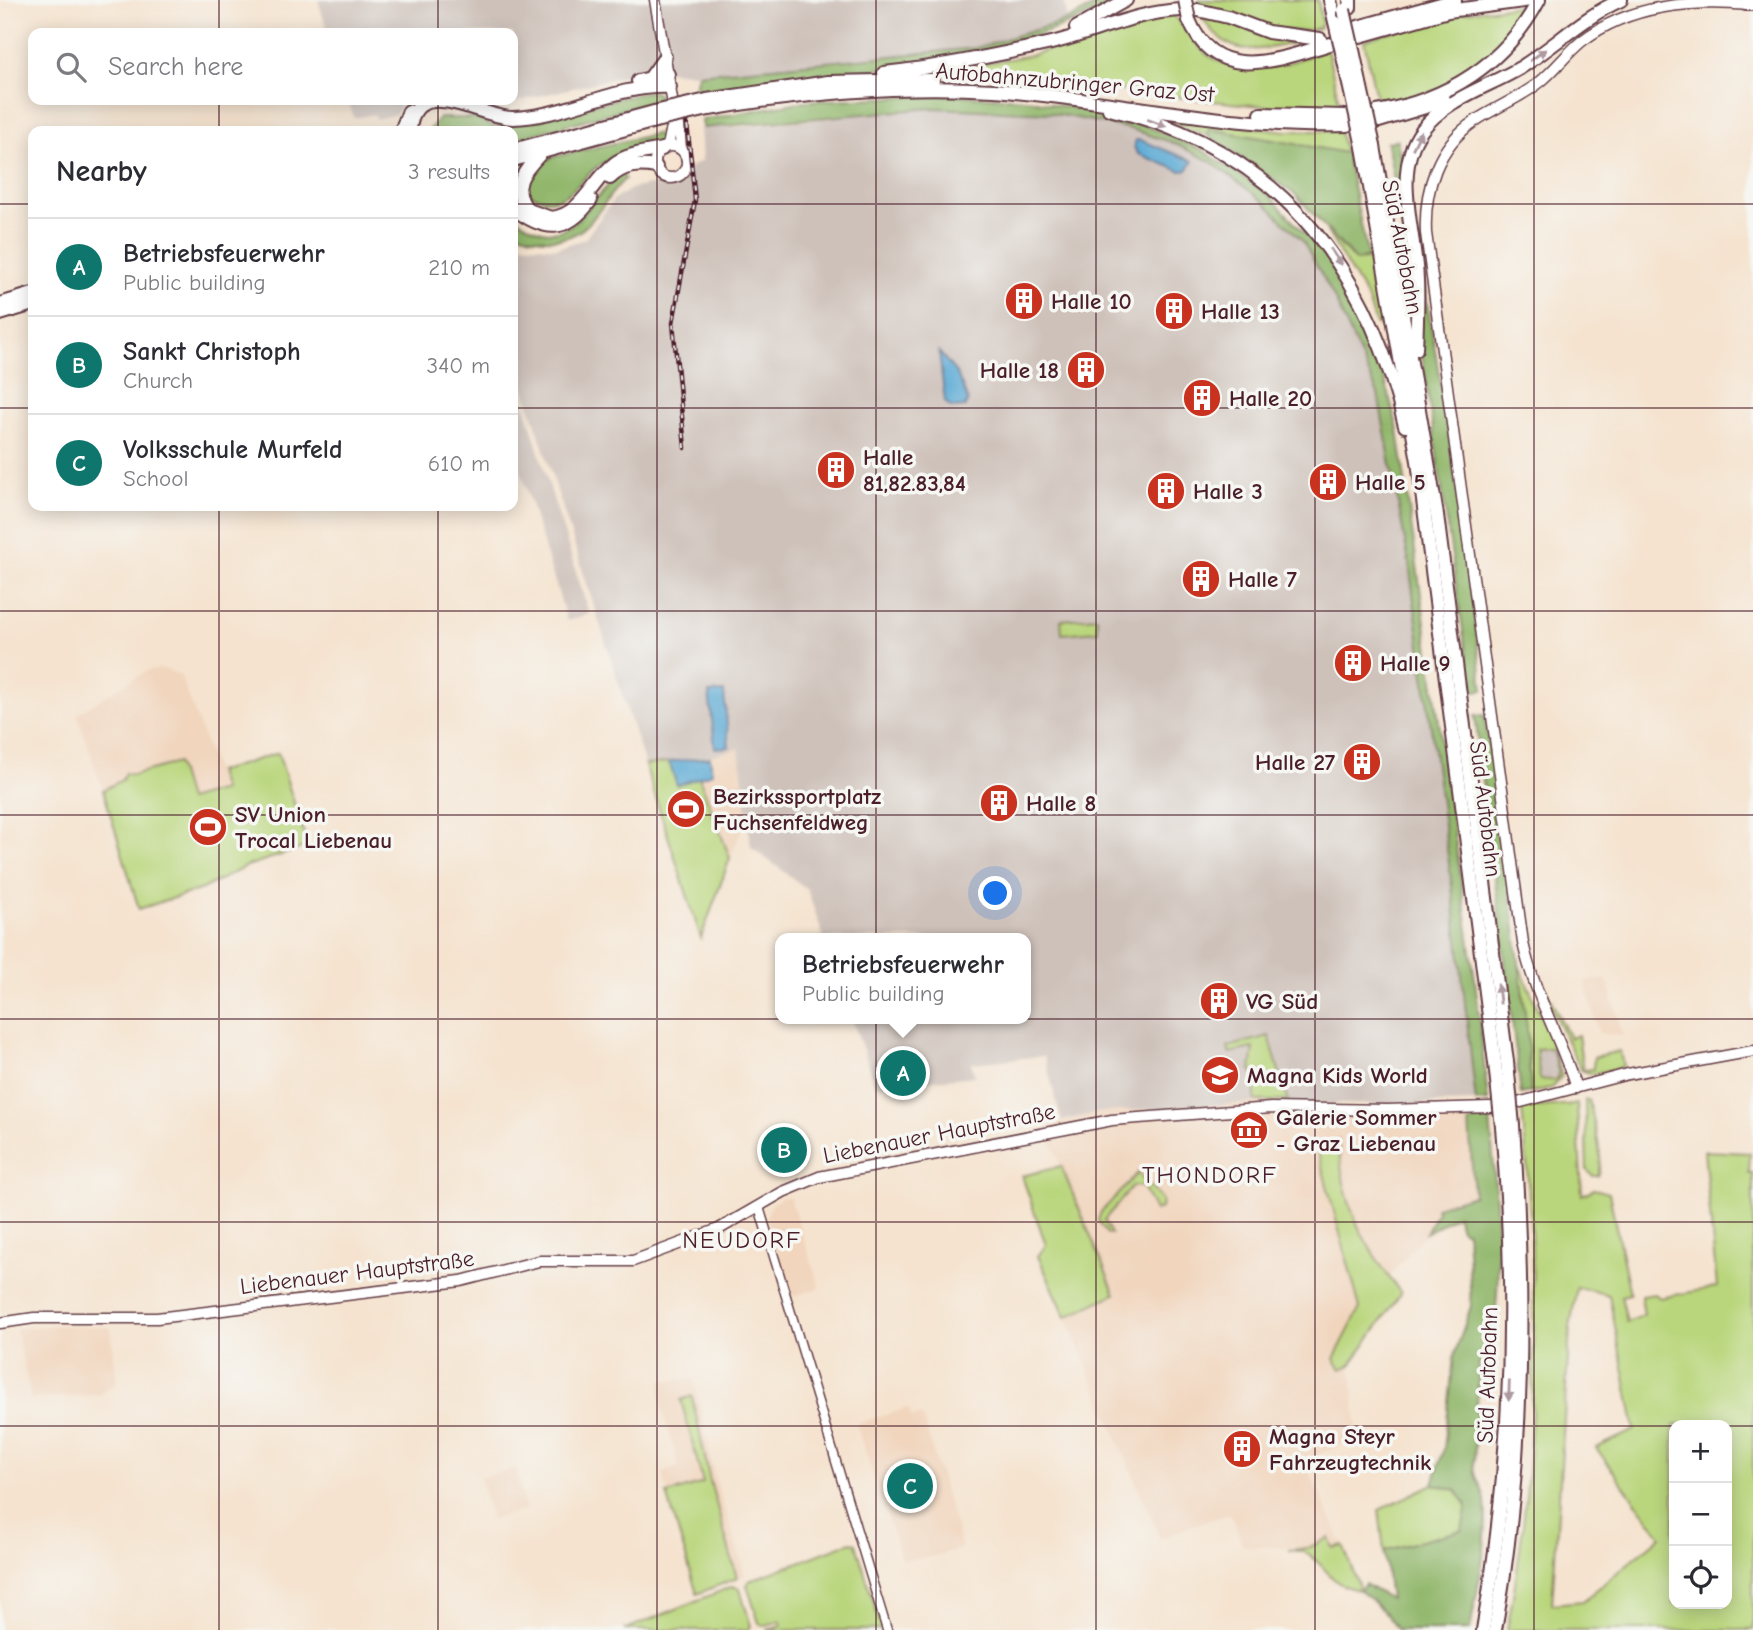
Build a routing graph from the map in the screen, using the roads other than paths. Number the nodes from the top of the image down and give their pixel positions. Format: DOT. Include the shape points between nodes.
graph roads {
  1 [pos="655,0"];
  2 [pos="1126,0"];
  3 [pos="1455,0"];
  4 [pos="1531,0"];
  5 [pos="1539,0"];
  6 [pos="1547,0"];
  7 [pos="1621,0"];
  8 [pos="1339,3"];
  9 [pos="1431,3"];
  10 [pos="1751,4"];
  11 [pos="1190,10"];
  12 [pos="1527,28"];
  13 [pos="1356,32"];
  14 [pos="1030,47"];
  15 [pos="1347,51"];
  16 [pos="665,57"];
  17 [pos="650,78"];
  18 [pos="828,82"];
  19 [pos="670,86"];
  20 [pos="1469,94"];
  21 [pos="1068,98"];
  22 [pos="1451,98"];
  23 [pos="708,104"];
  24 [pos="414,105"];
  25 [pos="427,105"];
  26 [pos="462,105"];
  27 [pos="487,105"];
  28 [pos="655,116"];
  29 [pos="403,126"];
  30 [pos="413,126"];
  31 [pos="665,147"];
  32 [pos="1368,147"];
  33 [pos="518,149"];
  34 [pos="681,149"];
  35 [pos="543,151"];
  36 [pos="518,158"];
  37 [pos="656,167"];
  38 [pos="518,211"];
  39 [pos="28,295"];
  40 [pos="0,304"];
  41 [pos="28,306"];
  42 [pos="0,314"];
  43 [pos="1416,378"];
  44 [pos="1418,461"];
  45 [pos="1753,1051"];
  46 [pos="1501,1063"];
  47 [pos="1576,1088"];
  48 [pos="1521,1102"];
  49 [pos="1490,1107"];
  50 [pos="1508,1127"];
  51 [pos="759,1207"];
  52 [pos="0,1323"];
  53 [pos="887,1630"];
  54 [pos="1483,1630"];
  55 [pos="1495,1630"];
  1 -- 16 [label="main road"];
  2 -- 14 [label="highway" via="1079,27"];
  3 -- 9 [label="highway"];
  4 -- 13 [label="highway" via="1448,11"];
  5 -- 12 [label="highway"];
  6 -- 12 [label="highway"];
  20 -- 7 [label="highway, one-way" via="1519,68 1592,14"];
  8 -- 13 [label="highway, Süd Autobahn, bridge"];
  8 -- 15 [label="highway, Süd Autobahn, bridge" via="1335,22"];
  9 -- 13 [label="highway"];
  10 -- 47 [label="main road" via="1678,2 1642,10 1605,26 1582,41 1541,81 1458,136 1438,163 1427,196 1426,233 1523,943 1530,973"];
  11 -- 11 [label="highway" via="1208,48 1236,62 1266,62 1326,40 1268,32 1228,17"];
  11 -- 14 [label="highway" via="1145,14"];
  12 -- 22 [label="highway" via="1506,59"];
  12 -- 22 [label="highway" via="1487,65 1453,88 1378,116 1402,116"];
  13 -- 15 [label="highway, Süd Autobahn, bridge"];
  14 -- 18 [label="highway" via="978,60"];
  15 -- 32 [label="highway, Süd Autobahn, bridge"];
  16 -- 17 [label="highway"];
  16 -- 19 [label="main road"];
  17 -- 19 [label="highway"];
  17 -- 27 [label="highway" via="515,110"];
  18 -- 21 [label="highway, Autobahnzubringer Graz Ost" via="1005,83 1346,120 1308,126"];
  18 -- 23 [label="highway, Autobahnzubringer Graz Ost"];
  19 -- 26 [label="highway" via="641,88 516,118 491,116"];
  20 -- 22 [label="highway"];
  43 -- 20 [label="highway, one-way" via="1417,279 1409,160 1422,129"];
  21 -- 23 [label="highway, Autobahnzubringer Graz Ost" via="910,88"];
  21 -- 44 [label="highway, one-way" via="1150,121 1215,148 1265,181 1312,227 1336,256 1363,304"];
  23 -- 28 [label="highway, Autobahnzubringer Graz Ost, bridge"];
  24 -- 29 [label="highway"];
  25 -- 30 [label="highway" via="417,112"];
  28 -- 33 [label="highway, Autobahnzubringer Graz Ost"];
  28 -- 35 [label="highway, Autobahnzubringer Graz Ost"];
  31 -- 34 [label="main road"];
  31 -- 34 [label="main road" via="676,125"];
  31 -- 35 [label="highway" via="619,160 572,210 551,218 528,210 519,194 523,172"];
  31 -- 37 [label="main road" via="657,156"];
  32 -- 43 [label="highway, Süd Autobahn"];
  32 -- 44 [label="highway, Süd Autobahn"];
  34 -- 37 [label="main road" via="687,158 683,174 667,177"];
  35 -- 36 [label="highway, Autobahnzubringer Graz Ost"];
  37 -- 38 [label="highway" via="640,164 618,170 584,211 565,224 538,224"];
  39 -- 40 [label="highway"];
  41 -- 42 [label="highway"];
  46 -- 43 [label="highway, Süd Autobahn, one-way" via="1452,622"];
  44 -- 46 [label="highway, Süd Autobahn"];
  45 -- 47 [label="main road"];
  46 -- 50 [label="highway, Süd Autobahn, bridge"];
  47 -- 48 [label="main road"];
  49 -- 51 [label="main road, Liebenauer Hauptstraße" via="1387,1111 1271,1108 1112,1120 846,1170 795,1187"];
  50 -- 54 [label="highway, Süd Autobahn, one-way" via="1508,1400 1498,1537"];
  50 -- 55 [label="highway, Süd Autobahn" via="1520,1241 1521,1369 1514,1485"];
  51 -- 52 [label="main road, Liebenauer Hauptstraße" via="719,1229 633,1261 539,1261 461,1281 157,1318 34,1318"];
  51 -- 53 [label="street"];
}
